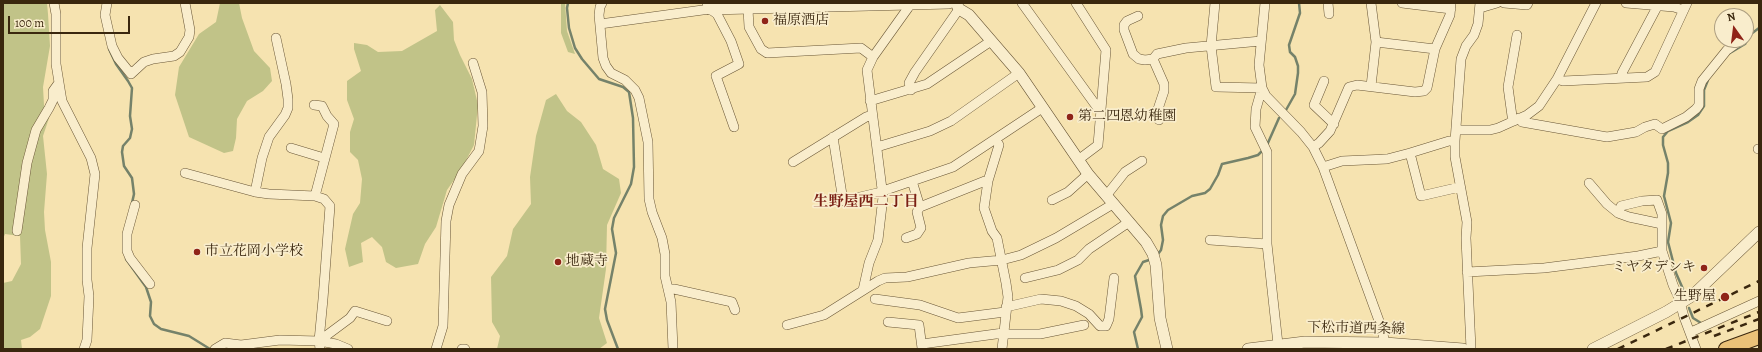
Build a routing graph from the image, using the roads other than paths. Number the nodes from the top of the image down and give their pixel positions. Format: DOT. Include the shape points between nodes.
graph roads {
  1 [pos="54,3"];
  2 [pos="107,3"];
  3 [pos="185,3"];
  4 [pos="602,3"];
  5 [pos="910,3"];
  6 [pos="1022,3"];
  7 [pos="1076,3"];
  8 [pos="1215,3"];
  9 [pos="1265,3"];
  10 [pos="1328,3"];
  11 [pos="1371,3"];
  12 [pos="1402,3"];
  13 [pos="1497,3"];
  14 [pos="1504,3"];
  15 [pos="1528,3"];
  16 [pos="1596,3"];
  17 [pos="1626,3"];
  18 [pos="868,4"];
  19 [pos="955,5"];
  20 [pos="1480,5"];
  21 [pos="709,6"];
  22 [pos="1451,6"];
  23 [pos="1657,6"];
  24 [pos="693,7"];
  25 [pos="1685,7"];
  26 [pos="748,9"];
  27 [pos="1329,14"];
  28 [pos="1138,16"];
  29 [pos="600,24"];
  30 [pos="1517,35"];
  31 [pos="276,38"];
  32 [pos="991,41"];
  33 [pos="1261,41"];
  34 [pos="1376,42"];
  35 [pos="1211,46"];
  36 [pos="1730,48"];
  37 [pos="1435,49"];
  38 [pos="873,57"];
  39 [pos="1153,59"];
  40 [pos="473,63"];
  41 [pos="1019,73"];
  42 [pos="1622,77"];
  43 [pos="1557,79"];
  44 [pos="1324,81"];
  45 [pos="58,84"];
  46 [pos="1371,86"];
  47 [pos="1262,88"];
  48 [pos="911,90"];
  49 [pos="870,101"];
  50 [pos="314,105"];
  51 [pos="1042,108"];
  52 [pos="1101,109"];
  53 [pos="872,115"];
  54 [pos="1517,119"];
  55 [pos="1159,120"];
  56 [pos="1334,124"];
  57 [pos="734,127"];
  58 [pos="1456,130"];
  59 [pos="833,137"];
  60 [pos="996,140"];
  61 [pos="1455,141"];
  62 [pos="877,147"];
  63 [pos="1313,147"];
  64 [pos="291,148"];
  65 [pos="1410,153"];
  66 [pos="324,158"];
  67 [pos="1078,160"];
  68 [pos="1142,161"];
  69 [pos="793,162"];
  70 [pos="1323,167"];
  71 [pos="185,173"];
  72 [pos="1088,174"];
  73 [pos="912,181"];
  74 [pos="988,181"];
  75 [pos="1589,183"];
  76 [pos="1460,187"];
  77 [pos="883,190"];
  78 [pos="255,192"];
  79 [pos="315,196"];
  80 [pos="1052,200"];
  81 [pos="1110,200"];
  82 [pos="135,205"];
  83 [pos="920,207"];
  84 [pos="1618,213"];
  85 [pos="1129,222"];
  86 [pos="1662,224"];
  87 [pos="17,230"];
  88 [pos="1759,232"];
  89 [pos="906,238"];
  90 [pos="1210,240"];
  91 [pos="1267,244"];
  92 [pos="1662,251"];
  93 [pos="1002,260"];
  94 [pos="1468,272"];
  95 [pos="1025,278"];
  96 [pos="1114,278"];
  97 [pos="150,284"];
  98 [pos="669,290"];
  99 [pos="863,290"];
  100 [pos="875,299"];
  101 [pos="1759,301"];
  102 [pos="1680,305"];
  103 [pos="1006,309"];
  104 [pos="735,310"];
  105 [pos="387,321"];
  106 [pos="888,322"];
  107 [pos="1084,325"];
  108 [pos="787,326"];
  109 [pos="1691,332"];
  110 [pos="1003,333"];
  111 [pos="1759,337"];
  112 [pos="1278,344"];
  113 [pos="319,345"];
  114 [pos="922,346"];
  115 [pos="1386,346"];
  116 [pos="84,349"];
  117 [pos="216,349"];
  118 [pos="348,349"];
  119 [pos="436,349"];
  120 [pos="673,349"];
  121 [pos="1002,349"];
  122 [pos="1167,349"];
  123 [pos="1248,349"];
  124 [pos="1463,349"];
  125 [pos="1471,349"];
  126 [pos="1593,349"];
  127 [pos="1696,349"];
  128 [pos="1726,349"];
  1 -- 45 [label="street"];
  2 -- 3 [label="street" via="105,15 112,46 131,74 144,62 174,56 180,52 190,30"];
  4 -- 29 [label="street"];
  5 -- 18 [label="street"];
  5 -- 19 [label="street"];
  5 -- 38 [label="street"];
  6 -- 52 [label="street" via="1097,107"];
  7 -- 52 [label="street" via="1106,50"];
  8 -- 35 [label="street"];
  9 -- 33 [label="street"];
  10 -- 27 [label="street"];
  11 -- 34 [label="street"];
  12 -- 22 [label="street"];
  13 -- 20 [label="street"];
  14 -- 15 [label="street"];
  16 -- 43 [label="street"];
  17 -- 23 [label="street"];
  18 -- 26 [label="street"];
  19 -- 32 [label="street" via="968,15"];
  19 -- 48 [label="street" via="909,83"];
  20 -- 58 [label="street" via="1478,24 1461,59"];
  21 -- 24 [label="street"];
  21 -- 26 [label="street"];
  21 -- 57 [label="street" via="717,14 740,64 716,76"];
  22 -- 37 [label="street"];
  23 -- 25 [label="street"];
  23 -- 42 [label="street"];
  24 -- 29 [label="street"];
  25 -- 42 [label="street" via="1655,72 1647,76"];
  26 -- 38 [label="street" via="749,27 761,49 768,53 861,48"];
  28 -- 39 [label="street" via="1127,21 1124,30 1133,54 1139,59"];
  29 -- 98 [label="street" via="606,66 611,73 631,84 638,98 648,142 649,199 662,238 665,276"];
  30 -- 54 [label="street" via="1508,87 1512,116"];
  31 -- 78 [label="street" via="286,84 288,108 269,137"];
  32 -- 41 [label="street"];
  32 -- 48 [label="street" via="927,84"];
  33 -- 35 [label="street"];
  33 -- 47 [label="street"];
  34 -- 37 [label="street"];
  34 -- 46 [label="street"];
  35 -- 39 [label="street" via="1167,51 1157,54"];
  35 -- 47 [label="street" via="1216,87"];
  36 -- 54 [label="street" via="1702,81 1699,105 1696,109 1662,129 1655,124 1636,132 1607,137"];
  37 -- 46 [label="street" via="1427,88 1424,91"];
  38 -- 49 [label="street" via="867,70"];
  39 -- 55 [label="street" via="1164,84 1158,109"];
  40 -- 119 [label="street" via="482,92 483,126 479,151 462,174 449,205 446,221 443,326"];
  41 -- 51 [label="street"];
  41 -- 62 [label="street" via="951,121"];
  42 -- 43 [label="street" via="1563,81"];
  43 -- 54 [label="street" via="1539,106"];
  44 -- 56 [label="street" via="1314,105"];
  45 -- 87 [label="street" via="53,91 53,100 35,135"];
  45 -- 116 [label="street" via="62,101 91,158 95,174 87,248 89,296 87,340"];
  46 -- 56 [label="street" via="1349,87"];
  47 -- 63 [label="street" via="1266,96"];
  47 -- 91 [label="street" via="1256,109 1255,127 1267,152"];
  48 -- 49 [label="street"];
  49 -- 53 [label="street"];
  50 -- 66 [label="street" via="322,106 334,124"];
  51 -- 60 [label="street"];
  51 -- 67 [label="street"];
  52 -- 67 [label="street" via="1098,145"];
  53 -- 59 [label="street"];
  53 -- 62 [label="street"];
  54 -- 58 [label="street" via="1490,130"];
  56 -- 63 [label="street" via="1320,143"];
  58 -- 61 [label="street"];
  59 -- 69 [label="street"];
  59 -- 77 [label="street" via="843,201"];
  60 -- 73 [label="street" via="953,167"];
  60 -- 74 [label="street" via="999,145"];
  61 -- 65 [label="street"];
  61 -- 76 [label="street"];
  62 -- 77 [label="street"];
  63 -- 70 [label="street"];
  64 -- 66 [label="street"];
  65 -- 70 [label="street" via="1387,160 1342,161"];
  65 -- 76 [label="street" via="1421,196"];
  66 -- 79 [label="street"];
  67 -- 72 [label="street"];
  68 -- 81 [label="street" via="1125,172"];
  70 -- 115 [label="street" via="1380,322"];
  71 -- 78 [label="street"];
  72 -- 80 [label="street" via="1068,192"];
  72 -- 81 [label="street"];
  73 -- 77 [label="street"];
  73 -- 83 [label="street"];
  74 -- 83 [label="street"];
  74 -- 93 [label="street" via="984,208"];
  75 -- 84 [label="street"];
  76 -- 94 [label="street" via="1466,222"];
  77 -- 99 [label="street" via="878,240 868,263"];
  78 -- 79 [label="street"];
  79 -- 113 [label="street" via="324,199 330,206"];
  81 -- 85 [label="street"];
  81 -- 93 [label="street" via="1056,238 1021,255"];
  82 -- 97 [label="street" via="127,234 127,251"];
  83 -- 89 [label="street" via="917,212 921,228 917,234"];
  84 -- 86 [label="street"];
  84 -- 86 [label="street" via="1621,206 1642,200 1657,200 1662,214"];
  85 -- 95 [label="street" via="1078,260 1053,271"];
  85 -- 122 [label="street" via="1153,254 1160,318"];
  86 -- 92 [label="street"];
  88 -- 102 [label="street"];
  90 -- 91 [label="street"];
  91 -- 112 [label="street"];
  92 -- 94 [label="street" via="1544,268"];
  92 -- 102 [label="street"];
  93 -- 99 [label="street" via="969,262 921,274 885,278"];
  93 -- 103 [label="street" via="1006,283"];
  94 -- 125 [label="street"];
  96 -- 103 [label="street" via="1106,326 1100,326 1089,314 1076,306 1050,299"];
  98 -- 104 [label="street" via="732,302"];
  98 -- 120 [label="street"];
  99 -- 108 [label="street" via="824,315"];
  100 -- 103 [label="street" via="920,305 958,318"];
  101 -- 109 [label="street"];
  102 -- 109 [label="street"];
  102 -- 126 [label="street"];
  103 -- 110 [label="street"];
  105 -- 113 [label="street" via="355,311"];
  106 -- 114 [label="street" via="919,326"];
  107 -- 110 [label="street" via="1040,334"];
  109 -- 127 [label="street"];
  110 -- 114 [label="street"];
  110 -- 121 [label="street"];
  111 -- 128 [label="highway"];
  112 -- 115 [label="street, 下松市道西条線" via="1305,342"];
  112 -- 123 [label="street, 下松市道西条線"];
  113 -- 117 [label="street" via="280,340 241,345 225,344"];
  113 -- 118 [label="street" via="336,344"];
  115 -- 124 [label="street, 下松市道西条線"];
}
